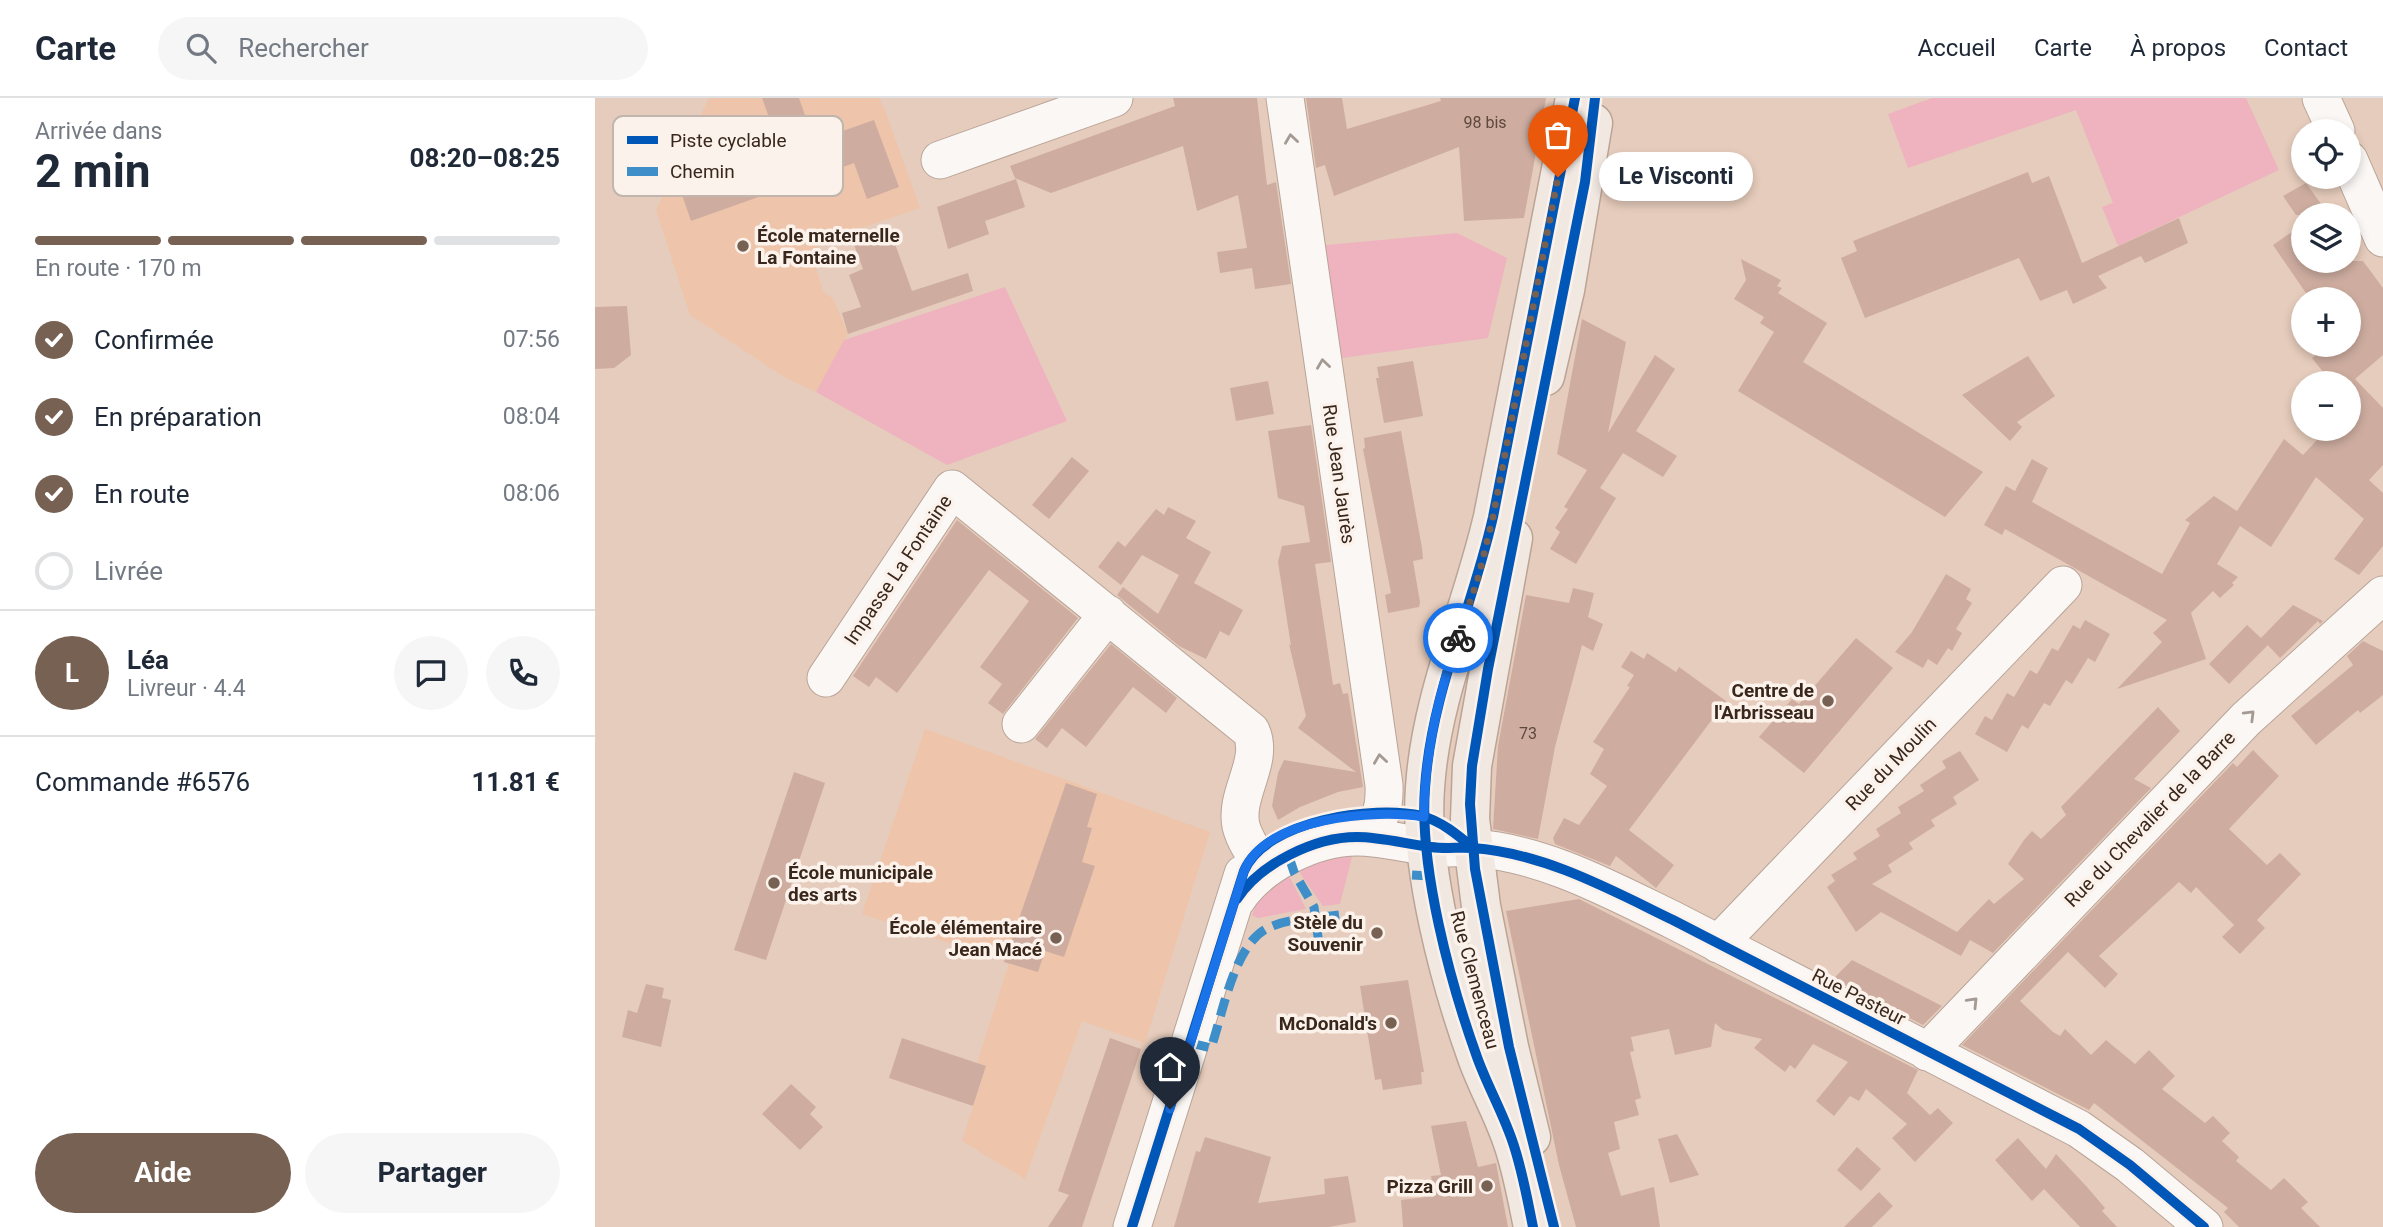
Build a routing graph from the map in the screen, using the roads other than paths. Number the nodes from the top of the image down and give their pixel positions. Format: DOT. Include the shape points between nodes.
graph roads {
  1 [pos="1114,98"];
  2 [pos="1285,98"];
  3 [pos="1575,98"];
  4 [pos="1594,98"];
  5 [pos="2321,98"];
  6 [pos="2331,119"];
  7 [pos="940,160"];
  8 [pos="2361,188"];
  9 [pos="2383,238"];
  10 [pos="2063,585"];
  11 [pos="2383,595"];
  12 [pos="1108,614"];
  13 [pos="826,678"];
  14 [pos="1021,724"];
  15 [pos="1382,812"];
  16 [pos="1355,837"];
  17 [pos="1443,840"];
  18 [pos="1260,861"];
  19 [pos="1718,944"];
  20 [pos="1927,1052"];
  21 [pos="1132,1227"];
  22 [pos="1533,1227"];
  23 [pos="1554,1227"];
  24 [pos="2204,1227"];
  1 -- 7 [label="street"];
  15 -- 2 [label="street, Rue Jean Jaurès, one-way" via="1384,785"];
  3 -- 17 [label="main road, Rue Clemenceau" via="1493,517 1434,716 1426,774"];
  4 -- 17 [label="main road, Rue Clemenceau" via="1585,182 1516,520 1479,719 1470,794"];
  5 -- 6 [label="street"];
  8 -- 9 [label="street"];
  10 -- 19 [label="street, Rue du Moulin"];
  20 -- 11 [label="street, Rue du Chevalier de la Barre, one-way" via="2246,719"];
  12 -- 13 [label="street, Impasse La Fontaine" via="952,489"];
  12 -- 14 [label="street"];
  12 -- 18 [label="street, Impasse La Fontaine" via="1251,731 1255,748 1240,817 1241,828"];
  15 -- 16 [label="street" via="1371,829"];
  15 -- 17 [label="street"];
  15 -- 18 [label="street" via="1346,816 1279,836"];
  16 -- 17 [label="street"];
  16 -- 18 [label="street"];
  17 -- 19 [label="street, Rue Pasteur" via="1585,878"];
  17 -- 22 [label="main road, Rue Clemenceau" via="1442,932 1465,1018 1517,1155"];
  17 -- 23 [label="main road, Rue Clemenceau" via="1471,950 1509,1047"];
  18 -- 21 [label="street" via="1244,871"];
  19 -- 20 [label="street, Rue Pasteur"];
  20 -- 24 [label="street, Rue Pasteur" via="2087,1134"];
}
